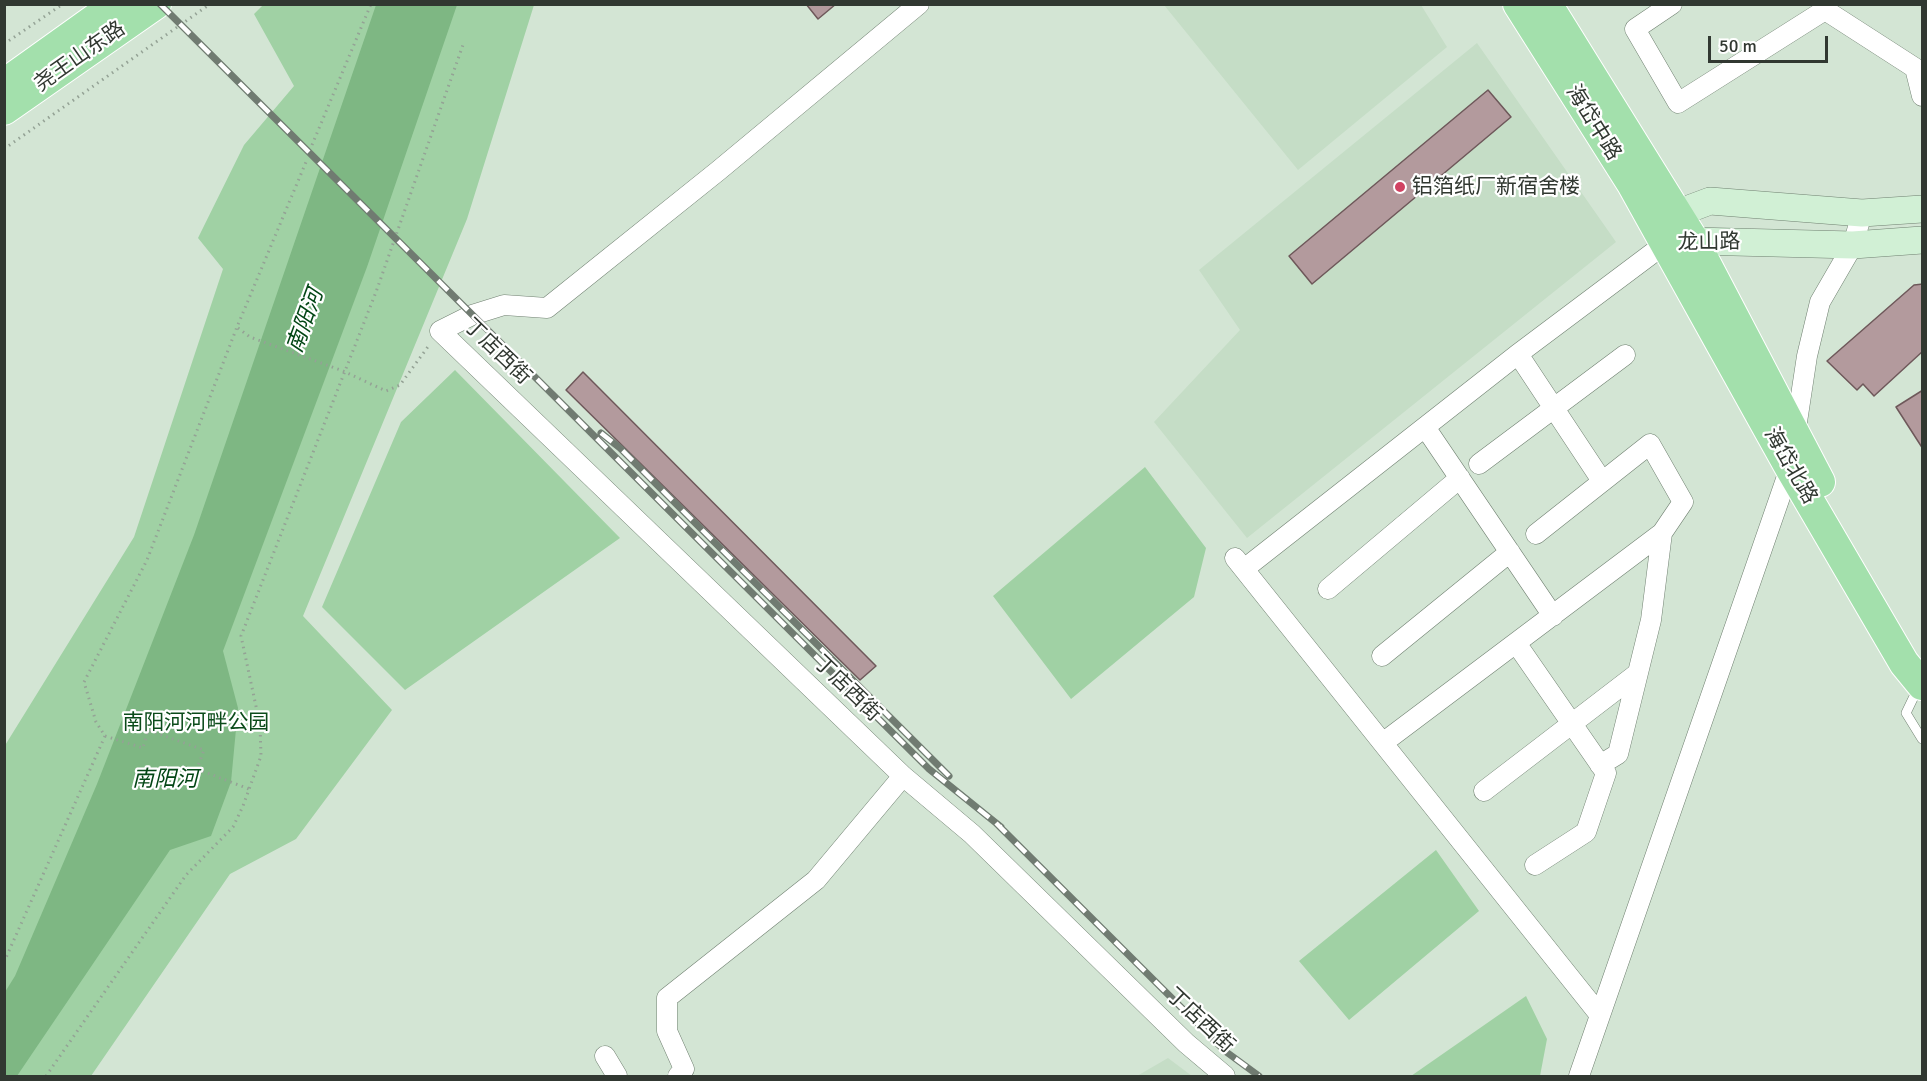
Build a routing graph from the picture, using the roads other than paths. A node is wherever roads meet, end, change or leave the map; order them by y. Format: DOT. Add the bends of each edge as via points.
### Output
graph roads {
  1 [pos="116,4"];
  2 [pos="156,4"];
  3 [pos="919,4"];
  4 [pos="1518,4"];
  5 [pos="1547,4"];
  6 [pos="1672,4"];
  7 [pos="1919,66"];
  8 [pos="4,84"];
  9 [pos="1923,96"];
  10 [pos="4,110"];
  11 [pos="1923,209"];
  12 [pos="1678,213"];
  13 [pos="1862,213"];
  14 [pos="1923,240"];
  15 [pos="1680,242"];
  16 [pos="1853,244"];
  17 [pos="1518,354"];
  18 [pos="1624,355"];
  19 [pos="1425,427"];
  20 [pos="1794,430"];
  21 [pos="1479,464"];
  22 [pos="1790,468"];
  23 [pos="1460,478"];
  24 [pos="1602,481"];
  25 [pos="1662,533"];
  26 [pos="1536,534"];
  27 [pos="1510,552"];
  28 [pos="1328,589"];
  29 [pos="1553,616"];
  30 [pos="1516,643"];
  31 [pos="1382,656"];
  32 [pos="1638,673"];
  33 [pos="1922,675"];
  34 [pos="1572,724"];
  35 [pos="1923,740"];
  36 [pos="1384,742"];
  37 [pos="1600,765"];
  38 [pos="903,776"];
  39 [pos="1484,791"];
  40 [pos="1535,865"];
  41 [pos="1599,1014"];
  42 [pos="605,1056"];
  43 [pos="616,1077"];
  44 [pos="678,1077"];
  45 [pos="1225,1077"];
  46 [pos="1579,1077"];
  1 -- 8 [label="main road, 尧王山东路"];
  2 -- 10 [label="main road, 尧王山东路"];
  3 -- 38 [label="street, 丁店西街" via="547,308 504,305 440,331"];
  4 -- 15 [label="main road, 海岱中路" via="1632,184"];
  5 -- 12 [label="main road, 海岱中路"];
  6 -- 7 [label="street" via="1635,29 1678,103 1825,10"];
  7 -- 9 [label="street"];
  11 -- 13 [label="street, 龙山路"];
  12 -- 13 [label="street, 龙山路" via="1710,201"];
  12 -- 15 [label="main road, 海岱北路"];
  13 -- 16 [label="street"];
  14 -- 16 [label="street, 龙山路"];
  15 -- 16 [label="street, 龙山路"];
  15 -- 17 [label="street"];
  15 -- 20 [label="main road, 海岱北路"];
  15 -- 22 [label="main road, 海岱北路"];
  16 -- 20 [label="street" via="1820,302"];
  17 -- 19 [label="street"];
  17 -- 24 [label="street"];
  18 -- 21 [label="street"];
  19 -- 23 [label="street"];
  19 -- 36 [label="street" via="1240,563"];
  20 -- 22 [label="street"];
  20 -- 33 [label="main road, 海岱北路"];
  22 -- 33 [label="main road, 海岱北路" via="1904,663"];
  22 -- 41 [label="street"];
  23 -- 27 [label="street"];
  23 -- 28 [label="street"];
  24 -- 25 [label="street" via="1650,444 1683,502"];
  24 -- 26 [label="street"];
  25 -- 29 [label="street"];
  25 -- 32 [label="street" via="1651,620"];
  27 -- 29 [label="street"];
  27 -- 31 [label="street"];
  29 -- 30 [label="street"];
  30 -- 34 [label="street"];
  30 -- 36 [label="street"];
  32 -- 34 [label="street"];
  32 -- 37 [label="street" via="1618,754"];
  33 -- 35 [label="lane" via="1906,712"];
  34 -- 37 [label="street"];
  34 -- 39 [label="street"];
  36 -- 41 [label="street"];
  37 -- 40 [label="street" via="1606,773 1586,832"];
  38 -- 44 [label="street" via="816,880 668,998 667,1031 684,1069"];
  38 -- 45 [label="street, 丁店西街" via="972,834"];
  41 -- 46 [label="street"];
  42 -- 43 [label="street"];
}
